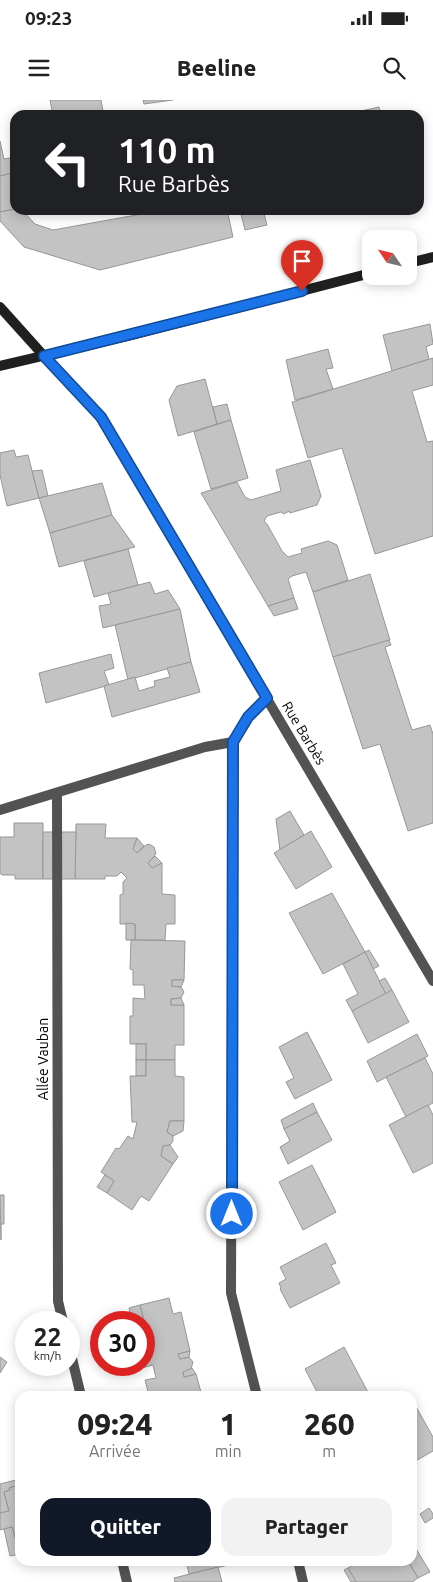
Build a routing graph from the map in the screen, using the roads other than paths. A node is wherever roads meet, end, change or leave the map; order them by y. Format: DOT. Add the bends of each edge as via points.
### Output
graph roads {
  1 [pos="433,256"];
  2 [pos="418,260"];
  3 [pos="362,274"];
  4 [pos="0,308"];
  5 [pos="44,356"];
  6 [pos="0,366"];
  7 [pos="267,698"];
  8 [pos="233,742"];
  9 [pos="57,794"];
  10 [pos="0,810"];
  11 [pos="433,981"];
  12 [pos="60,1311"];
  13 [pos="76,1376"];
  14 [pos="80,1391"];
  15 [pos="256,1391"];
  16 [pos="123,1566"];
  17 [pos="299,1566"];
  18 [pos="127,1582"];
  19 [pos="303,1582"];
  1 -- 2 [label="main road"];
  3 -- 5 [label="main road"];
  4 -- 5 [label="main road"];
  5 -- 6 [label="main road"];
  5 -- 7 [label="street, Rue Barbès" via="101,417"];
  7 -- 8 [label="street" via="248,717"];
  7 -- 11 [label="street, Rue Barbès"];
  8 -- 9 [label="street" via="206,747"];
  8 -- 15 [label="street" via="232,1293"];
  9 -- 10 [label="street"];
  9 -- 12 [label="street, Allée Vauban"];
  13 -- 14 [label="street"];
  16 -- 18 [label="street"];
  17 -- 19 [label="street"];
}
